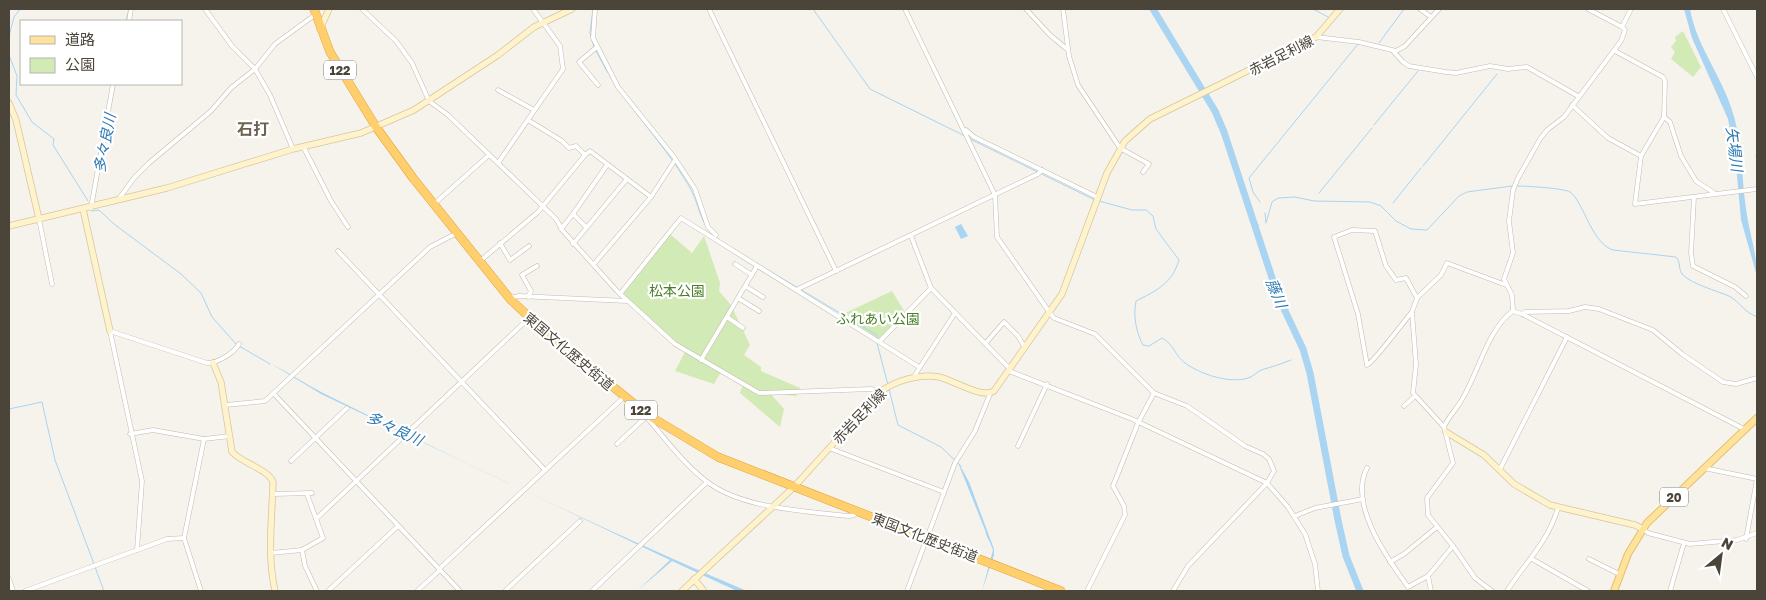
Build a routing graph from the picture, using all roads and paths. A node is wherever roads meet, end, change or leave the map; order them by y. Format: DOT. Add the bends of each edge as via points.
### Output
graph roads {
  1 [pos="206,9"];
  2 [pos="329,9"];
  3 [pos="362,9"];
  4 [pos="534,9"];
  5 [pos="572,9"];
  6 [pos="595,9"];
  7 [pos="709,9"];
  8 [pos="905,9"];
  9 [pos="1026,9"];
  10 [pos="1063,9"];
  11 [pos="1340,9"];
  12 [pos="1420,9"];
  13 [pos="1438,9"];
  14 [pos="1588,9"];
  15 [pos="1630,9"];
  16 [pos="1723,9"];
  17 [pos="315,11"];
  18 [pos="1431,17"];
  19 [pos="543,22"];
  20 [pos="1622,27"];
  21 [pos="320,29"];
  22 [pos="1316,37"];
  23 [pos="597,48"];
  24 [pos="1068,50"];
  25 [pos="1393,51"];
  26 [pos="1615,52"];
  27 [pos="255,69"];
  28 [pos="1757,77"];
  29 [pos="113,85"];
  30 [pos="598,85"];
  31 [pos="498,90"];
  32 [pos="1578,96"];
  33 [pos="429,101"];
  34 [pos="9,103"];
  35 [pos="1572,105"];
  36 [pos="534,110"];
  37 [pos="1664,117"];
  38 [pos="528,120"];
  39 [pos="376,127"];
  40 [pos="964,130"];
  41 [pos="304,146"];
  42 [pos="1120,148"];
  43 [pos="293,149"];
  44 [pos="489,154"];
  45 [pos="584,155"];
  46 [pos="1641,156"];
  47 [pos="675,160"];
  48 [pos="498,163"];
  49 [pos="607,164"];
  50 [pos="1042,170"];
  51 [pos="1143,172"];
  52 [pos="627,180"];
  53 [pos="1757,189"];
  54 [pos="1714,193"];
  55 [pos="995,195"];
  56 [pos="651,197"];
  57 [pos="1694,197"];
  58 [pos="1097,199"];
  59 [pos="118,200"];
  60 [pos="434,204"];
  61 [pos="542,207"];
  62 [pos="91,208"];
  63 [pos="84,209"];
  64 [pos="573,214"];
  65 [pos="39,219"];
  66 [pos="9,226"];
  67 [pos="348,227"];
  68 [pos="586,227"];
  69 [pos="561,229"];
  70 [pos="456,233"];
  71 [pos="716,236"];
  72 [pos="911,236"];
  73 [pos="500,243"];
  74 [pos="573,244"];
  75 [pos="529,246"];
  76 [pos="338,251"];
  77 [pos="480,262"];
  78 [pos="594,264"];
  79 [pos="735,264"];
  80 [pos="537,266"];
  81 [pos="757,266"];
  82 [pos="836,271"];
  83 [pos="752,275"];
  84 [pos="52,284"];
  85 [pos="1506,285"];
  86 [pos="745,286"];
  87 [pos="930,288"];
  88 [pos="796,290"];
  89 [pos="380,294"];
  90 [pos="620,294"];
  91 [pos="528,296"];
  92 [pos="1746,296"];
  93 [pos="510,298"];
  94 [pos="738,298"];
  95 [pos="763,298"];
  96 [pos="1417,298"];
  97 [pos="628,301"];
  98 [pos="759,311"];
  99 [pos="1513,311"];
  100 [pos="1412,312"];
  101 [pos="955,313"];
  102 [pos="1050,313"];
  103 [pos="1522,314"];
  104 [pos="727,316"];
  105 [pos="529,318"];
  106 [pos="743,328"];
  107 [pos="110,331"];
  108 [pos="1567,337"];
  109 [pos="880,341"];
  110 [pos="239,344"];
  111 [pos="985,344"];
  112 [pos="1025,348"];
  113 [pos="701,360"];
  114 [pos="213,363"];
  115 [pos="919,367"];
  116 [pos="1009,370"];
  117 [pos="913,378"];
  118 [pos="1757,378"];
  119 [pos="461,382"];
  120 [pos="1047,384"];
  121 [pos="880,392"];
  122 [pos="1154,393"];
  123 [pos="274,394"];
  124 [pos="990,394"];
  125 [pos="624,397"];
  126 [pos="1414,397"];
  127 [pos="226,405"];
  128 [pos="1404,406"];
  129 [pos="347,408"];
  130 [pos="648,415"];
  131 [pos="1757,418"];
  132 [pos="1138,423"];
  133 [pos="1445,429"];
  134 [pos="1744,429"];
  135 [pos="130,434"];
  136 [pos="230,436"];
  137 [pos="315,437"];
  138 [pos="204,439"];
  139 [pos="617,444"];
  140 [pos="1018,446"];
  141 [pos="828,448"];
  142 [pos="291,461"];
  143 [pos="1367,468"];
  144 [pos="1704,468"];
  145 [pos="1500,469"];
  146 [pos="545,470"];
  147 [pos="1757,480"];
  148 [pos="356,481"];
  149 [pos="707,482"];
  150 [pos="1267,482"];
  151 [pos="794,487"];
  152 [pos="944,492"];
  153 [pos="312,493"];
  154 [pos="273,494"];
  155 [pos="307,494"];
  156 [pos="1363,499"];
  157 [pos="773,507"];
  158 [pos="1558,508"];
  159 [pos="856,511"];
  160 [pos="1295,516"];
  161 [pos="316,519"];
  162 [pos="580,521"];
  163 [pos="398,526"];
  164 [pos="1437,527"];
  165 [pos="1643,529"];
  166 [pos="1757,533"];
  167 [pos="184,538"];
  168 [pos="926,538"];
  169 [pos="1746,538"];
  170 [pos="1684,544"];
  171 [pos="1453,546"];
  172 [pos="137,550"];
  173 [pos="302,550"];
  174 [pos="271,553"];
  175 [pos="1532,559"];
  176 [pos="1589,559"];
  177 [pos="1390,562"];
  178 [pos="440,569"];
  179 [pos="1619,574"];
  180 [pos="1428,576"];
  181 [pos="9,579"];
  182 [pos="694,579"];
  183 [pos="13,591"];
  184 [pos="25,591"];
  185 [pos="201,591"];
  186 [pos="275,591"];
  187 [pos="317,591"];
  188 [pos="328,591"];
  189 [pos="417,591"];
  190 [pos="460,591"];
  191 [pos="505,591"];
  192 [pos="592,591"];
  193 [pos="682,591"];
  194 [pos="704,591"];
  195 [pos="907,591"];
  196 [pos="1061,591"];
  197 [pos="1086,591"];
  198 [pos="1172,591"];
  199 [pos="1318,591"];
  200 [pos="1431,591"];
  201 [pos="1492,591"];
  202 [pos="1507,591"];
  203 [pos="1588,591"];
  204 [pos="1614,591"];
  205 [pos="1670,591"];
  1 -- 27 [label="street" via="232,46"];
  2 -- 21 [label="street"];
  3 -- 33 [label="street" via="396,41 412,63"];
  4 -- 19 [label="street"];
  5 -- 19 [label="street"];
  6 -- 23 [label="street" via="593,38"];
  7 -- 82 [label="street"];
  8 -- 40 [label="street"];
  9 -- 24 [label="street"];
  10 -- 24 [label="street"];
  11 -- 22 [label="street, 赤岩足利線"];
  12 -- 18 [label="street"];
  13 -- 18 [label="street"];
  14 -- 20 [label="street"];
  15 -- 20 [label="street"];
  16 -- 28 [label="street"];
  17 -- 21 [label="highway, 東国文化歴史街道 / 122"];
  17 -- 27 [label="street" via="275,44"];
  18 -- 25 [label="street" via="1405,46"];
  19 -- 33 [label="street"];
  19 -- 36 [label="street" via="560,46 562,69"];
  20 -- 26 [label="street" via="1625,33"];
  21 -- 39 [label="highway, 東国文化歴史街道 / 122" via="336,63"];
  22 -- 25 [label="street" via="1359,42"];
  22 -- 42 [label="street, 赤岩足利線" via="1150,119"];
  23 -- 30 [label="street" via="579,62"];
  23 -- 47 [label="street" via="618,87"];
  24 -- 42 [label="street" via="1078,85"];
  25 -- 32 [label="street" via="1410,66 1452,73 1490,66 1525,66"];
  26 -- 32 [label="street"];
  26 -- 37 [label="street" via="1664,78"];
  27 -- 43 [label="street"];
  27 -- 59 [label="street" via="149,163"];
  29 -- 62 [label="street"];
  31 -- 36 [label="street"];
  32 -- 35 [label="street"];
  33 -- 39 [label="street"];
  33 -- 44 [label="street"];
  34 -- 65 [label="street" via="16,120"];
  35 -- 46 [label="street" via="1608,138"];
  35 -- 85 [label="street" via="1540,139 1514,189 1509,221 1513,253 1504,279"];
  36 -- 38 [label="street"];
  37 -- 46 [label="street"];
  37 -- 54 [label="street" via="1670,122 1681,156 1696,181"];
  38 -- 45 [label="street" via="569,148 576,146"];
  38 -- 48 [label="street"];
  39 -- 41 [label="street" via="348,137"];
  39 -- 60 [label="highway, 東国文化歴史街道 / 122"];
  40 -- 50 [label="street"];
  40 -- 55 [label="street"];
  41 -- 43 [label="street"];
  41 -- 67 [label="street" via="331,201"];
  42 -- 51 [label="street" via="1149,164"];
  42 -- 58 [label="street"];
  43 -- 59 [label="street"];
  44 -- 48 [label="street"];
  44 -- 60 [label="street"];
  45 -- 49 [label="street" via="590,151"];
  45 -- 61 [label="street"];
  46 -- 57 [label="street" via="1635,204"];
  47 -- 56 [label="street"];
  47 -- 71 [label="street" via="694,189 708,227"];
  48 -- 61 [label="street"];
  49 -- 52 [label="street"];
  49 -- 64 [label="street"];
  50 -- 55 [label="street"];
  50 -- 58 [label="street"];
  52 -- 56 [label="street"];
  52 -- 68 [label="street"];
  53 -- 54 [label="street"];
  54 -- 57 [label="street"];
  55 -- 72 [label="street"];
  55 -- 102 [label="street" via="997,237"];
  56 -- 78 [label="street"];
  57 -- 92 [label="street" via="1693,266"];
  58 -- 102 [label="street" via="1064,289"];
  59 -- 62 [label="street"];
  60 -- 70 [label="highway, 東国文化歴史街道 / 122"];
  61 -- 69 [label="street" via="556,219"];
  61 -- 73 [label="street"];
  62 -- 63 [label="street"];
  63 -- 65 [label="street"];
  63 -- 107 [label="street"];
  64 -- 68 [label="street"];
  64 -- 69 [label="street"];
  65 -- 66 [label="street"];
  65 -- 84 [label="street"];
  68 -- 74 [label="street"];
  69 -- 74 [label="street"];
  70 -- 77 [label="highway, 東国文化歴史街道 / 122"];
  70 -- 89 [label="street" via="430,247"];
  72 -- 82 [label="street"];
  72 -- 87 [label="street"];
  73 -- 75 [label="street" via="510,260"];
  73 -- 77 [label="street"];
  74 -- 78 [label="street"];
  76 -- 89 [label="street"];
  77 -- 93 [label="highway, 東国文化歴史街道 / 122"];
  78 -- 90 [label="street"];
  79 -- 83 [label="street"];
  80 -- 91 [label="street" via="522,275 531,291"];
  81 -- 83 [label="street"];
  81 -- 88 [label="street"];
  81 -- 90 [label="street" via="681,218"];
  82 -- 88 [label="street"];
  83 -- 86 [label="street"];
  85 -- 96 [label="street" via="1447,263 1435,282"];
  85 -- 99 [label="street" via="1512,296"];
  86 -- 94 [label="street"];
  86 -- 95 [label="street"];
  87 -- 101 [label="street"];
  87 -- 109 [label="street"];
  88 -- 109 [label="street"];
  89 -- 119 [label="street"];
  89 -- 123 [label="street"];
  90 -- 97 [label="street"];
  91 -- 93 [label="street"];
  91 -- 97 [label="street"];
  93 -- 105 [label="highway, 東国文化歴史街道 / 122"];
  94 -- 98 [label="street"];
  94 -- 104 [label="street"];
  96 -- 100 [label="street"];
  96 -- 100 [label="street" via="1406,278 1396,280 1386,266 1375,231 1352,230 1334,237 1358,314 1367,365 1373,362"];
  97 -- 113 [label="street" via="675,344"];
  99 -- 103 [label="street"];
  99 -- 133 [label="street" via="1489,344"];
  100 -- 126 [label="street" via="1416,365 1412,384"];
  101 -- 111 [label="street"];
  101 -- 115 [label="street"];
  102 -- 112 [label="street"];
  102 -- 122 [label="street" via="1054,318 1096,334"];
  103 -- 108 [label="street"];
  103 -- 118 [label="street" via="1599,309 1653,330 1723,382 1736,384"];
  104 -- 106 [label="street"];
  104 -- 113 [label="street"];
  105 -- 119 [label="street"];
  105 -- 125 [label="highway, 東国文化歴史街道 / 122"];
  107 -- 114 [label="street"];
  107 -- 135 [label="street"];
  108 -- 134 [label="street"];
  108 -- 145 [label="street"];
  109 -- 115 [label="street"];
  110 -- 114 [label="street"];
  111 -- 112 [label="street" via="1004,322"];
  111 -- 116 [label="street"];
  112 -- 116 [label="street"];
  113 -- 121 [label="street" via="765,394 872,389"];
  114 -- 127 [label="street"];
  115 -- 117 [label="street"];
  116 -- 120 [label="street"];
  116 -- 124 [label="street"];
  117 -- 121 [label="street, 赤岩足利線" via="894,383"];
  117 -- 124 [label="street, 赤岩足利線" via="938,377"];
  119 -- 146 [label="street"];
  119 -- 148 [label="street"];
  120 -- 132 [label="street"];
  120 -- 140 [label="street"];
  121 -- 141 [label="street, 赤岩足利線"];
  122 -- 132 [label="street"];
  122 -- 150 [label="street" via="1187,406 1245,446 1263,454 1274,471"];
  123 -- 127 [label="street" via="262,402"];
  123 -- 137 [label="street"];
  124 -- 152 [label="street" via="976,431 957,457"];
  125 -- 130 [label="highway, 東国文化歴史街道 / 122"];
  125 -- 146 [label="street"];
  126 -- 128 [label="street"];
  126 -- 133 [label="street"];
  127 -- 136 [label="street"];
  129 -- 137 [label="street"];
  130 -- 139 [label="street"];
  130 -- 149 [label="street" via="683,460"];
  130 -- 151 [label="highway, 東国文化歴史街道 / 122" via="718,457"];
  131 -- 134 [label="main road, 20"];
  132 -- 150 [label="street"];
  132 -- 197 [label="street" via="1113,486 1124,506 1125,515"];
  133 -- 145 [label="street"];
  133 -- 164 [label="street" via="1452,463 1426,497 1428,515"];
  134 -- 144 [label="main road, 20"];
  135 -- 138 [label="street" via="154,430"];
  135 -- 172 [label="street" via="142,481"];
  136 -- 138 [label="street"];
  136 -- 154 [label="street" via="234,455 272,478"];
  137 -- 142 [label="street"];
  137 -- 148 [label="street"];
  138 -- 167 [label="street"];
  141 -- 151 [label="street, 赤岩足利線"];
  141 -- 152 [label="street"];
  143 -- 156 [label="street" via="1362,478"];
  144 -- 147 [label="street"];
  144 -- 165 [label="main road, 20"];
  145 -- 158 [label="street" via="1519,488"];
  146 -- 178 [label="street"];
  147 -- 169 [label="street"];
  148 -- 161 [label="street"];
  148 -- 163 [label="street"];
  149 -- 157 [label="street" via="731,495"];
  149 -- 192 [label="street"];
  150 -- 160 [label="street"];
  150 -- 198 [label="street" via="1188,566"];
  151 -- 157 [label="street, 赤岩足利線"];
  151 -- 159 [label="highway, 東国文化歴史街道 / 122"];
  152 -- 168 [label="street"];
  153 -- 155 [label="street"];
  154 -- 155 [label="street"];
  154 -- 174 [label="street"];
  155 -- 161 [label="street"];
  156 -- 160 [label="street"];
  156 -- 177 [label="street" via="1375,534"];
  157 -- 159 [label="street" via="849,516"];
  157 -- 182 [label="street, 赤岩足利線"];
  158 -- 165 [label="street"];
  158 -- 175 [label="street" via="1549,534"];
  159 -- 168 [label="highway, 東国文化歴史街道 / 122"];
  160 -- 199 [label="street" via="1306,534 1313,556"];
  161 -- 173 [label="street" via="323,538"];
  162 -- 191 [label="street"];
  163 -- 178 [label="street"];
  163 -- 188 [label="street"];
  164 -- 171 [label="street"];
  164 -- 177 [label="street"];
  165 -- 170 [label="street"];
  165 -- 179 [label="main road, 20"];
  166 -- 169 [label="street"];
  167 -- 172 [label="street" via="167,539"];
  167 -- 185 [label="street"];
  168 -- 195 [label="street"];
  168 -- 196 [label="highway, 東国文化歴史街道 / 122"];
  169 -- 170 [label="street"];
  170 -- 205 [label="street"];
  171 -- 180 [label="street"];
  171 -- 201 [label="street" via="1475,578"];
  172 -- 184 [label="street"];
  173 -- 174 [label="street"];
  173 -- 187 [label="street" via="305,566"];
  174 -- 186 [label="street"];
  175 -- 202 [label="street"];
  175 -- 203 [label="street"];
  176 -- 179 [label="street"];
  177 -- 180 [label="street" via="1408,587"];
  178 -- 189 [label="street"];
  178 -- 190 [label="street"];
  179 -- 204 [label="main road, 20"];
  180 -- 200 [label="street"];
  181 -- 183 [label="street"];
  182 -- 193 [label="street, 赤岩足利線"];
  182 -- 194 [label="street"];
}
